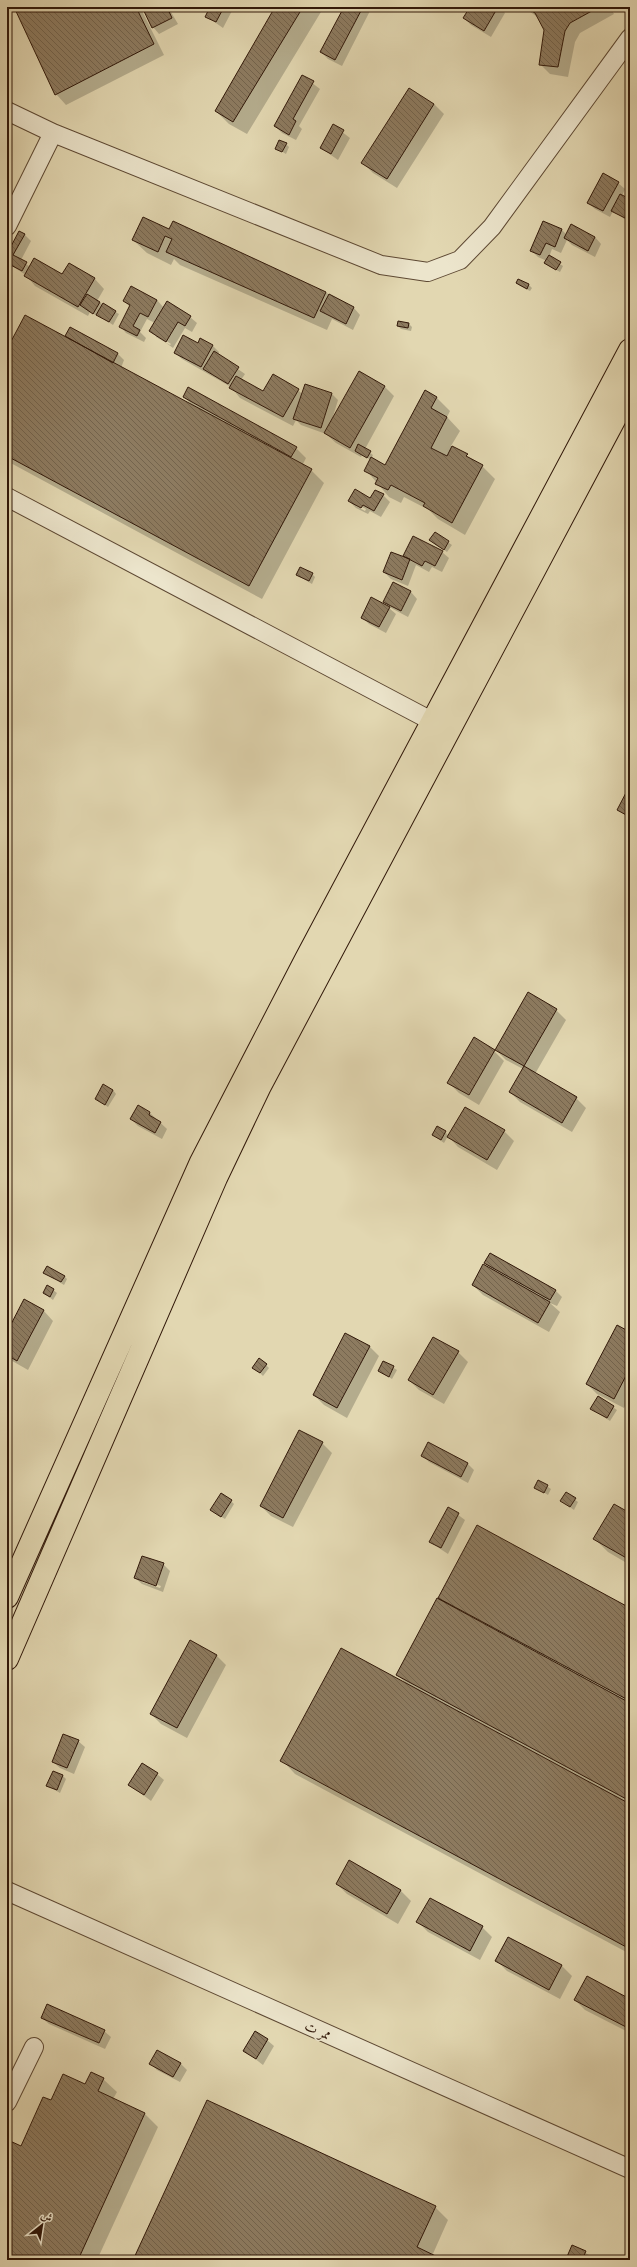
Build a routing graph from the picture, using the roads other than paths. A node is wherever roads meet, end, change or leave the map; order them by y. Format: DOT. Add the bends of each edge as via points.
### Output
graph roads {
  1 [pos="630,38"];
  2 [pos="7,111"];
  3 [pos="53,133"];
  4 [pos="7,226"];
  5 [pos="630,350"];
  6 [pos="630,390"];
  7 [pos="7,497"];
  8 [pos="441,726"];
  9 [pos="7,1597"];
  10 [pos="7,1659"];
  11 [pos="7,1891"];
  12 [pos="34,2047"];
  13 [pos="7,2102"];
  14 [pos="630,2169"];
  1 -- 3 [label="lane" via="492,228 460,260 428,272 381,265"];
  2 -- 3 [label="lane"];
  3 -- 4 [label="lane"];
  5 -- 8 [label="highway"];
  6 -- 8 [label="highway"];
  7 -- 8 [label="lane"];
  8 -- 9 [label="highway" via="201,1162"];
  8 -- 10 [label="highway" via="216,1178"];
  11 -- 14 [label="lane, ممر ت"];
  12 -- 13 [label="lane"];
}
